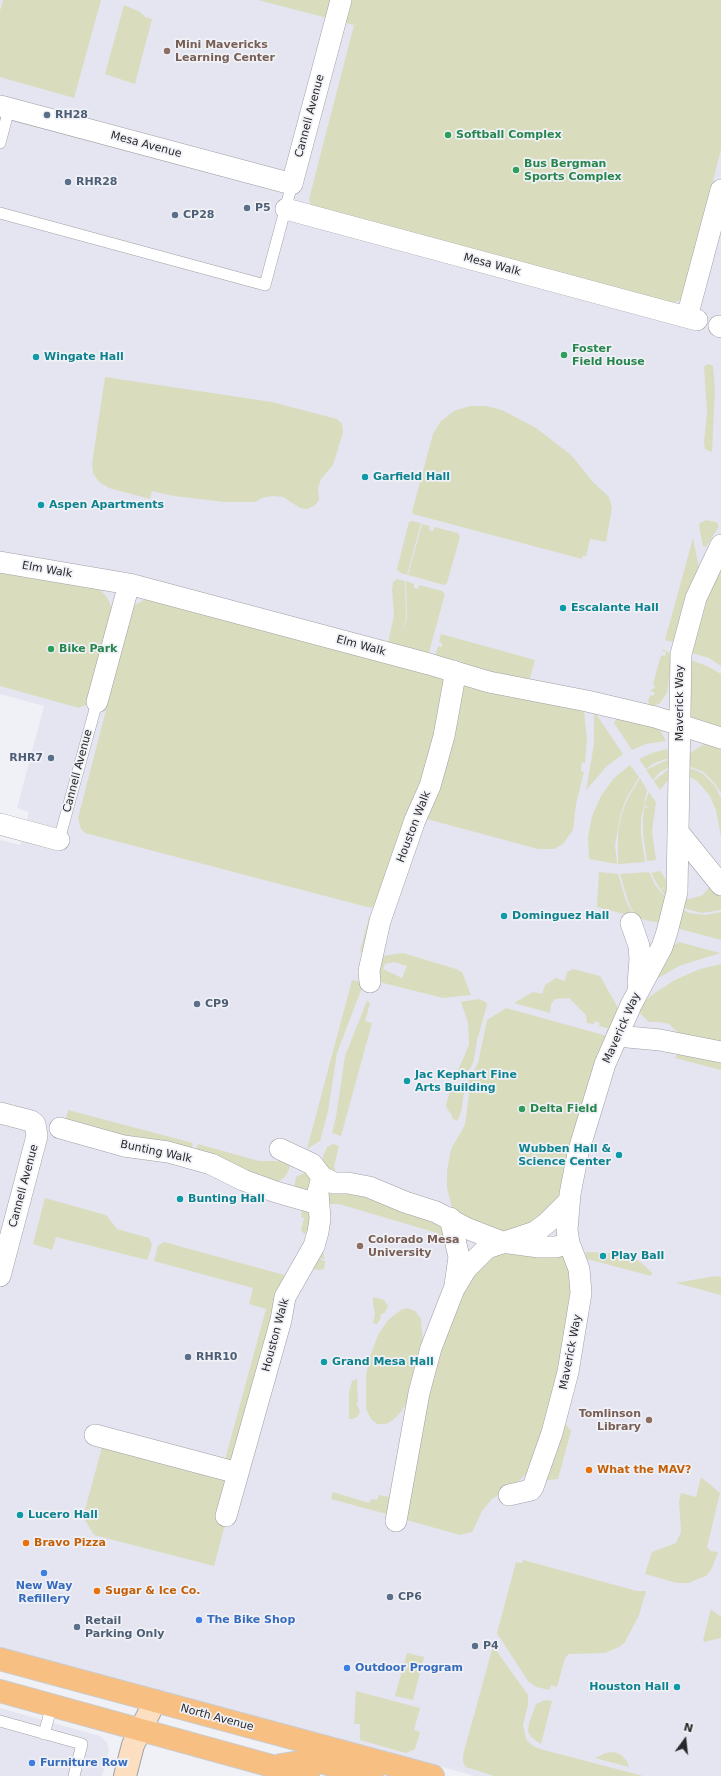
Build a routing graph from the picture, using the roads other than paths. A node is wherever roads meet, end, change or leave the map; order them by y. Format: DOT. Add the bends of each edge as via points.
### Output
graph roads {
  1 [pos="341,0"];
  2 [pos="4,108"];
  3 [pos="0,143"];
  4 [pos="292,184"];
  5 [pos="721,190"];
  6 [pos="286,209"];
  7 [pos="0,213"];
  8 [pos="721,545"];
  9 [pos="0,562"];
  10 [pos="129,584"];
  11 [pos="453,671"];
  12 [pos="97,702"];
  13 [pos="680,726"];
  14 [pos="721,738"];
  15 [pos="0,824"];
  16 [pos="679,833"];
  17 [pos="59,840"];
  18 [pos="721,885"];
  19 [pos="631,923"];
  20 [pos="370,982"];
  21 [pos="632,1002"];
  22 [pos="617,1036"];
  23 [pos="660,1040"];
  24 [pos="721,1052"];
  25 [pos="0,1113"];
  26 [pos="60,1128"];
  27 [pos="280,1149"];
  28 [pos="322,1177"];
  29 [pos="569,1201"];
  30 [pos="318,1204"];
  31 [pos="450,1218"];
  32 [pos="502,1242"];
  33 [pos="569,1243"];
  34 [pos="0,1276"];
  35 [pos="454,1289"];
  36 [pos="95,1435"];
  37 [pos="238,1473"];
  38 [pos="509,1495"];
  39 [pos="226,1516"];
  40 [pos="396,1521"];
  41 [pos="0,1659"];
  42 [pos="0,1691"];
  43 [pos="155,1701"];
  44 [pos="52,1705"];
  45 [pos="0,1721"];
  46 [pos="140,1729"];
  47 [pos="44,1734"];
  48 [pos="272,1766"];
  49 [pos="74,1776"];
  50 [pos="125,1776"];
  51 [pos="308,1776"];
  52 [pos="372,1776"];
  53 [pos="429,1776"];
  1 -- 4 [label="street, Cannell Avenue"];
  2 -- 3 [label="lane"];
  2 -- 4 [label="street, Mesa Avenue"];
  4 -- 6 [label="lane"];
  5 -- 6 [label="street, Mesa Walk" via="692,319"];
  6 -- 7 [label="lane" via="265,285"];
  8 -- 13 [label="street, Maverick Way" via="696,598 681,654"];
  9 -- 10 [label="street, Elm Walk"];
  10 -- 11 [label="street, Elm Walk"];
  10 -- 12 [label="street"];
  11 -- 13 [label="street, Elm Walk" via="496,684 655,717"];
  11 -- 20 [label="street, Houston Walk" via="454,682 444,736 430,786 415,820 380,921 369,971"];
  12 -- 17 [label="lane, Cannell Avenue"];
  13 -- 14 [label="street, Elm Walk"];
  13 -- 16 [label="street, Maverick Way"];
  15 -- 17 [label="street"];
  16 -- 18 [label="street"];
  16 -- 21 [label="street, Maverick Way" via="677,892 667,932 662,947"];
  19 -- 21 [label="street" via="639,946 640,959"];
  21 -- 22 [label="street, Maverick Way"];
  21 -- 23 [label="street" via="645,1028"];
  22 -- 23 [label="street"];
  22 -- 29 [label="street, Maverick Way" via="595,1095 578,1153"];
  23 -- 24 [label="street"];
  25 -- 34 [label="street, Cannell Avenue" via="35,1124 37,1136"];
  26 -- 30 [label="street, Bunting Walk" via="124,1146 168,1152 211,1164 243,1180"];
  27 -- 28 [label="street" via="312,1164"];
  28 -- 30 [label="street, Houston Walk"];
  28 -- 31 [label="street" via="334,1183 369,1187"];
  29 -- 32 [label="street" via="536,1232"];
  29 -- 33 [label="street, Maverick Way"];
  30 -- 37 [label="street, Houston Walk" via="318,1232 314,1246 285,1297 281,1320"];
  31 -- 32 [label="street" via="466,1228"];
  31 -- 35 [label="street" via="458,1257"];
  32 -- 33 [label="street" via="539,1247"];
  32 -- 35 [label="street" via="487,1248 478,1256"];
  33 -- 38 [label="street, Maverick Way" via="579,1269 581,1293 568,1372 552,1432 533,1487 531,1490"];
  35 -- 40 [label="street" via="431,1348 419,1393"];
  36 -- 37 [label="street"];
  37 -- 39 [label="street, Houston Walk"];
  41 -- 43 [label="main road, North Avenue"];
  42 -- 44 [label="main road"];
  43 -- 46 [label="street"];
  43 -- 53 [label="main road, North Avenue"];
  44 -- 46 [label="main road"];
  44 -- 47 [label="lane"];
  45 -- 47 [label="lane"];
  46 -- 48 [label="main road"];
  46 -- 50 [label="street"];
  47 -- 49 [label="lane" via="82,1744"];
  48 -- 51 [label="main road"];
  48 -- 52 [label="main road" via="313,1760"];
}
